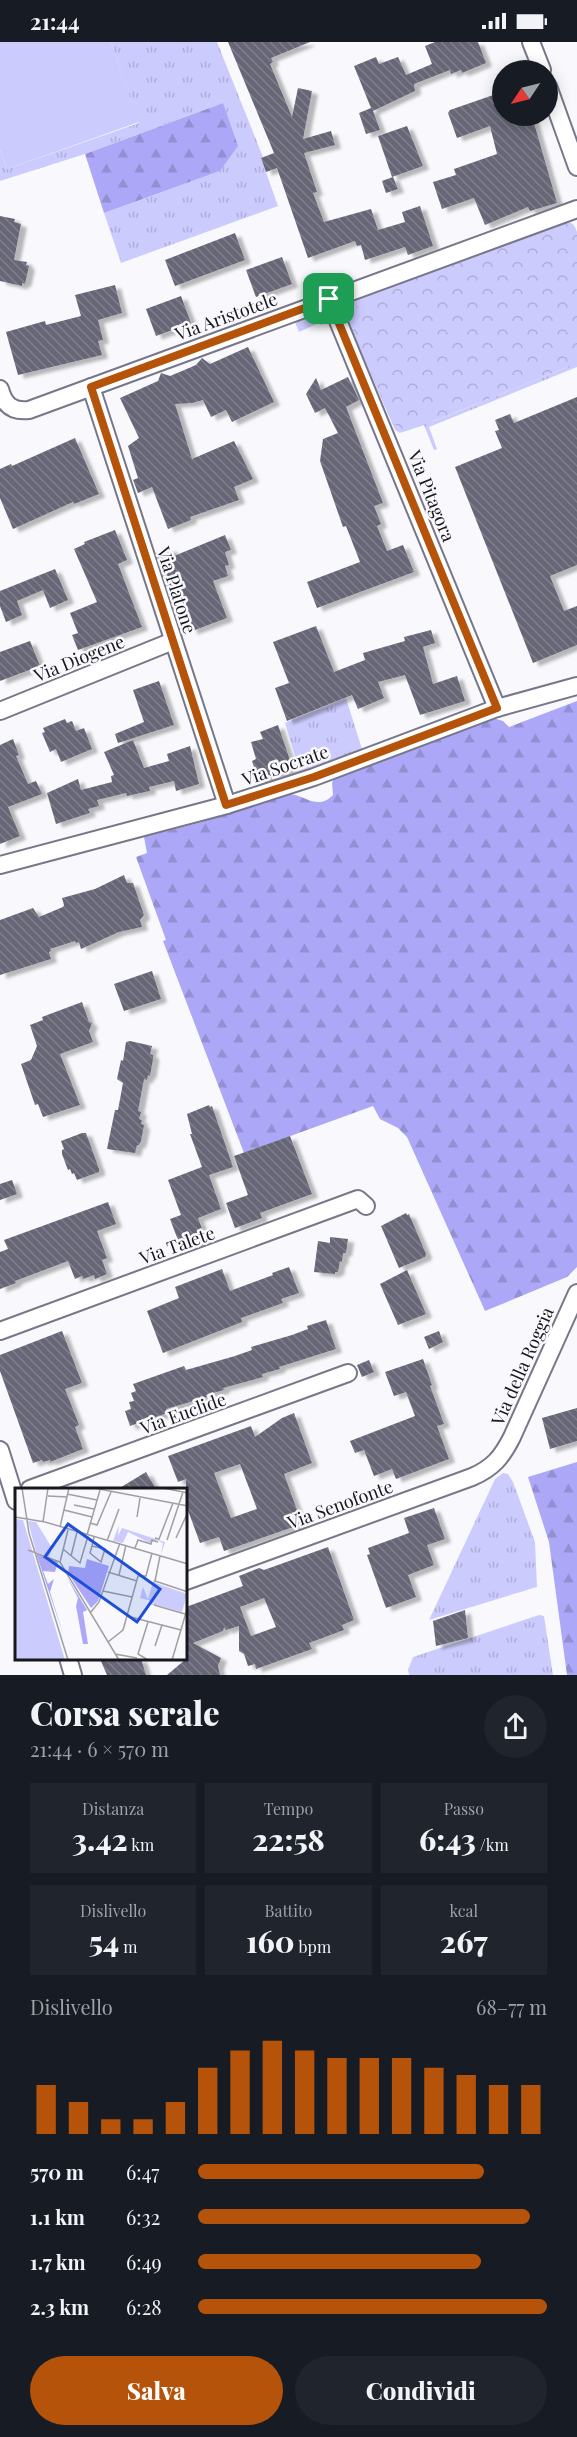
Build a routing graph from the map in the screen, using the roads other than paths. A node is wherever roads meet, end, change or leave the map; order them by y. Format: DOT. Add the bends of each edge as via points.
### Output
graph roads {
  1 [pos="531,42"];
  2 [pos="538,60"];
  3 [pos="558,115"];
  4 [pos="577,167"];
  5 [pos="577,209"];
  6 [pos="329,299"];
  7 [pos="91,387"];
  8 [pos="0,389"];
  9 [pos="173,641"];
  10 [pos="577,686"];
  11 [pos="497,708"];
  12 [pos="0,711"];
  13 [pos="226,805"];
  14 [pos="0,866"];
  15 [pos="366,1206"];
  16 [pos="577,1293"];
  17 [pos="0,1331"];
  18 [pos="348,1373"];
  19 [pos="0,1450"];
  20 [pos="502,1455"];
  21 [pos="16,1488"];
  22 [pos="38,1488"];
  23 [pos="188,1580"];
  24 [pos="68,1660"];
  25 [pos="73,1675"];
  1 -- 2 [label="street"];
  3 -- 4 [label="street"];
  5 -- 6 [label="street, Via Aristotele"];
  6 -- 7 [label="street, Via Aristotele"];
  6 -- 11 [label="street, Via Pitagora"];
  7 -- 8 [label="street, Via Aristotele" via="21,411 5,402"];
  7 -- 9 [label="street, Via Platone"];
  9 -- 12 [label="street, Via Diogene"];
  9 -- 13 [label="street, Via Platone"];
  10 -- 11 [label="street, Via Socrate"];
  11 -- 13 [label="street, Via Socrate" via="314,777"];
  13 -- 14 [label="street, Via Socrate"];
  15 -- 17 [label="street, Via Talete" via="358,1199"];
  16 -- 20 [label="street, Via della Roggia"];
  18 -- 22 [label="street, Via Euclide"];
  19 -- 21 [label="street"];
  20 -- 23 [label="street, Via Senofonte" via="490,1468 472,1477"];
  24 -- 25 [label="street"];
}
